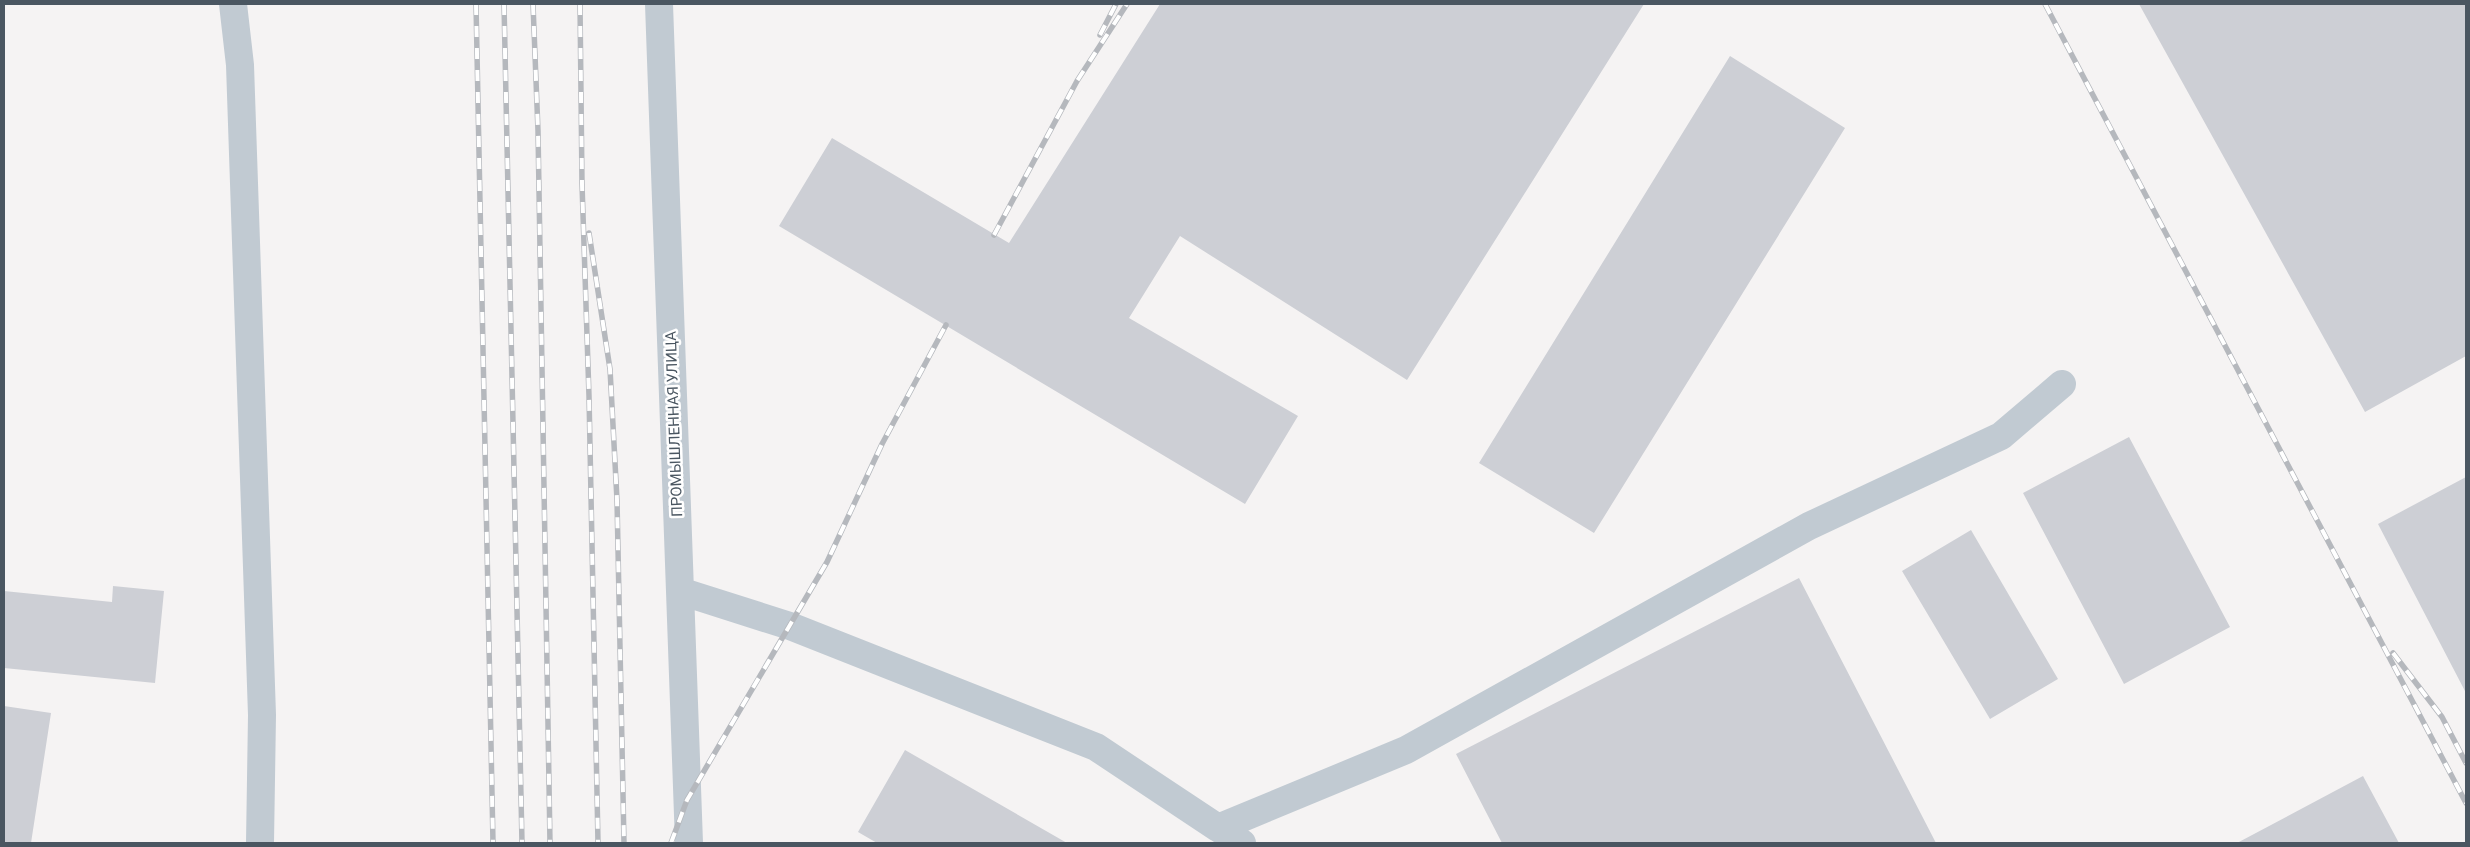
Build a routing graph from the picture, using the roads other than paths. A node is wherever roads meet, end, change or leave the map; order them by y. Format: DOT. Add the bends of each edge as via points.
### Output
graph roads {
  1 [pos="233,4"];
  2 [pos="659,4"];
  3 [pos="2062,384"];
  4 [pos="680,591"];
  5 [pos="1218,828"];
  6 [pos="260,843"];
  7 [pos="688,843"];
  8 [pos="1242,843"];
  1 -- 6 [label="street" via="240,64 262,715"];
  2 -- 4 [label="street, ПРОМЫШЛЕННАЯ УЛИЦА"];
  3 -- 5 [label="street" via="2001,436 1809,526 1406,750"];
  4 -- 5 [label="street" via="790,626 1096,747"];
  4 -- 7 [label="street, ПРОМЫШЛЕННАЯ УЛИЦА"];
  5 -- 8 [label="street"];
}
